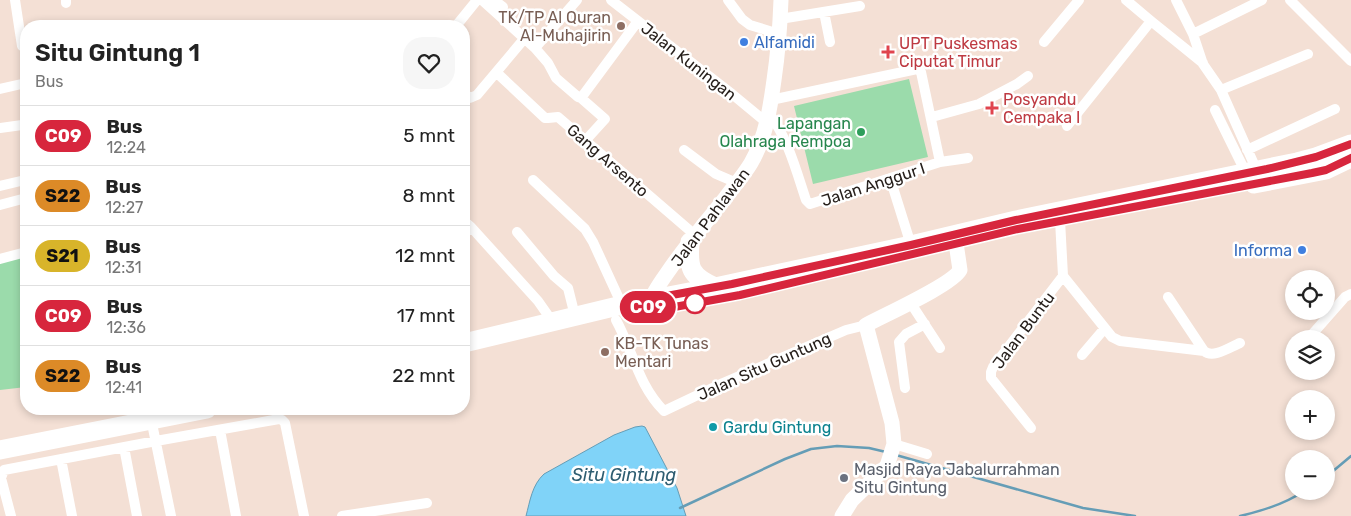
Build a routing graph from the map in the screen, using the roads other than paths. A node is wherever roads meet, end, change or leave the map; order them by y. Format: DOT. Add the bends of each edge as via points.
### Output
graph roads {
  1 [pos="14,0"];
  2 [pos="477,0"];
  3 [pos="482,0"];
  4 [pos="494,0"];
  5 [pos="577,0"];
  6 [pos="611,0"];
  7 [pos="728,0"];
  8 [pos="781,0"];
  9 [pos="1079,0"];
  10 [pos="1126,0"];
  11 [pos="1176,0"];
  12 [pos="1262,0"];
  13 [pos="1290,0"];
  14 [pos="860,6"];
  15 [pos="503,7"];
  16 [pos="824,12"];
  17 [pos="780,19"];
  18 [pos="461,20"];
  19 [pos="638,21"];
  20 [pos="1151,22"];
  21 [pos="20,34"];
  22 [pos="779,34"];
  23 [pos="1193,34"];
  24 [pos="524,39"];
  25 [pos="830,42"];
  26 [pos="1044,42"];
  27 [pos="535,48"];
  28 [pos="1308,54"];
  29 [pos="1351,61"];
  30 [pos="1203,64"];
  31 [pos="497,73"];
  32 [pos="1028,76"];
  33 [pos="20,84"];
  34 [pos="0,89"];
  35 [pos="1221,90"];
  36 [pos="470,98"];
  37 [pos="581,98"];
  38 [pos="1335,109"];
  39 [pos="1215,110"];
  40 [pos="769,112"];
  41 [pos="932,117"];
  42 [pos="20,125"];
  43 [pos="1067,126"];
  44 [pos="0,128"];
  45 [pos="586,141"];
  46 [pos="1351,144"];
  47 [pos="684,150"];
  48 [pos="1247,150"];
  49 [pos="968,158"];
  50 [pos="1351,158"];
  51 [pos="940,162"];
  52 [pos="1251,172"];
  53 [pos="890,178"];
  54 [pos="533,180"];
  55 [pos="20,181"];
  56 [pos="736,183"];
  57 [pos="0,186"];
  58 [pos="20,200"];
  59 [pos="0,205"];
  60 [pos="1060,220"];
  61 [pos="470,231"];
  62 [pos="517,232"];
  63 [pos="692,239"];
  64 [pos="956,243"];
  65 [pos="911,245"];
  66 [pos="20,254"];
  67 [pos="0,259"];
  68 [pos="1063,276"];
  69 [pos="715,287"];
  70 [pos="1348,295"];
  71 [pos="1168,297"];
  72 [pos="910,302"];
  73 [pos="649,306"];
  74 [pos="619,313"];
  75 [pos="575,316"];
  76 [pos="552,321"];
  77 [pos="925,324"];
  78 [pos="866,325"];
  79 [pos="1105,328"];
  80 [pos="1316,330"];
  81 [pos="470,342"];
  82 [pos="470,342"];
  83 [pos="1240,343"];
  84 [pos="940,348"];
  85 [pos="1204,351"];
  86 [pos="1082,355"];
  87 [pos="905,388"];
  88 [pos="130,415"];
  89 [pos="136,415"];
  90 [pos="149,415"];
  91 [pos="1031,428"];
  92 [pos="220,430"];
  93 [pos="0,437"];
  94 [pos="156,441"];
  95 [pos="124,447"];
  96 [pos="0,450"];
  97 [pos="892,450"];
  98 [pos="927,454"];
  99 [pos="60,459"];
  100 [pos="427,503"];
  101 [pos="11,516"];
  102 [pos="72,516"];
  103 [pos="137,516"];
  104 [pos="171,516"];
  105 [pos="236,516"];
  106 [pos="304,516"];
  107 [pos="342,516"];
  108 [pos="842,516"];
  1 -- 21 [label="street"];
  2 -- 18 [label="street"];
  3 -- 24 [label="street"];
  4 -- 15 [label="street"];
  5 -- 27 [label="street"];
  6 -- 19 [label="street, Jalan Kuningan"];
  7 -- 22 [label="street" via="750,26"];
  8 -- 17 [label="street, Jalan Pahlawan"];
  9 -- 26 [label="street"];
  10 -- 20 [label="street"];
  11 -- 23 [label="street"];
  12 -- 23 [label="street"];
  13 -- 29 [label="street"];
  14 -- 16 [label="street"];
  16 -- 17 [label="street"];
  16 -- 25 [label="street"];
  17 -- 22 [label="street, Jalan Pahlawan"];
  19 -- 37 [label="street"];
  19 -- 40 [label="street, Jalan Kuningan" via="744,103"];
  20 -- 30 [label="street"];
  20 -- 43 [label="street"];
  22 -- 40 [label="street, Jalan Pahlawan"];
  23 -- 30 [label="street"];
  24 -- 27 [label="street"];
  24 -- 31 [label="street"];
  27 -- 37 [label="street" via="556,78"];
  28 -- 35 [label="street"];
  30 -- 35 [label="street"];
  31 -- 36 [label="street"];
  31 -- 45 [label="street, Gang Arsento" via="545,118 558,117"];
  32 -- 41 [label="street" via="979,104"];
  33 -- 34 [label="street"];
  35 -- 48 [label="street"];
  37 -- 45 [label="street" via="604,119"];
  38 -- 48 [label="street"];
  39 -- 52 [label="street"];
  40 -- 41 [label="street, Jalan Anggur I" via="917,69 921,72"];
  40 -- 53 [label="street, Jalan Anggur I" via="790,151 808,203"];
  40 -- 56 [label="street, Jalan Pahlawan" via="758,148"];
  41 -- 51 [label="street, Jalan Anggur I"];
  42 -- 44 [label="street"];
  45 -- 63 [label="street, Gang Arsento"];
  46 -- 52 [label="highway" via="1316,157"];
  47 -- 56 [label="street" via="716,174"];
  48 -- 52 [label="street"];
  49 -- 51 [label="street"];
  50 -- 60 [label="highway" via="1326,170"];
  51 -- 53 [label="street, Jalan Anggur I"];
  52 -- 65 [label="highway"];
  53 -- 65 [label="street"];
  54 -- 74 [label="street" via="586,229"];
  55 -- 57 [label="street"];
  56 -- 63 [label="street, Jalan Pahlawan"];
  58 -- 59 [label="street"];
  60 -- 64 [label="highway"];
  60 -- 68 [label="street, Jalan Buntu"];
  61 -- 76 [label="street" via="538,301"];
  62 -- 75 [label="street" via="568,288"];
  63 -- 69 [label="highway" via="688,259 692,270 702,282"];
  63 -- 73 [label="street, Jalan Pahlawan" via="659,284"];
  64 -- 72 [label="street" via="958,274"];
  64 -- 73 [label="highway" via="740,295"];
  65 -- 69 [label="highway"];
  66 -- 67 [label="street"];
  68 -- 79 [label="street"];
  68 -- 91 [label="street, Jalan Buntu" via="991,372 991,378"];
  69 -- 73 [label="highway"];
  70 -- 80 [label="street"];
  71 -- 85 [label="street"];
  72 -- 77 [label="street"];
  72 -- 78 [label="street"];
  73 -- 74 [label="highway"];
  74 -- 75 [label="highway"];
  74 -- 78 [label="street, Jalan Situ Guntung" via="621,330 644,386 664,411 855,326"];
  74 -- 81 [label="highway"];
  75 -- 76 [label="highway"];
  76 -- 82 [label="highway"];
  77 -- 84 [label="street"];
  77 -- 87 [label="street" via="906,334 899,342"];
  78 -- 97 [label="street" via="892,423"];
  79 -- 85 [label="street" via="1120,341"];
  79 -- 86 [label="street"];
  83 -- 85 [label="street" via="1213,354"];
  88 -- 93 [label="highway"];
  89 -- 96 [label="highway"];
  90 -- 94 [label="street"];
  92 -- 94 [label="street"];
  92 -- 105 [label="street"];
  92 -- 106 [label="street" via="282,420"];
  94 -- 95 [label="street"];
  94 -- 104 [label="street"];
  95 -- 99 [label="street"];
  95 -- 103 [label="street"];
  97 -- 98 [label="street"];
  97 -- 108 [label="street" via="887,466 852,500"];
  99 -- 101 [label="street" via="4,470 0,478"];
  99 -- 102 [label="street"];
  100 -- 107 [label="street"];
}
